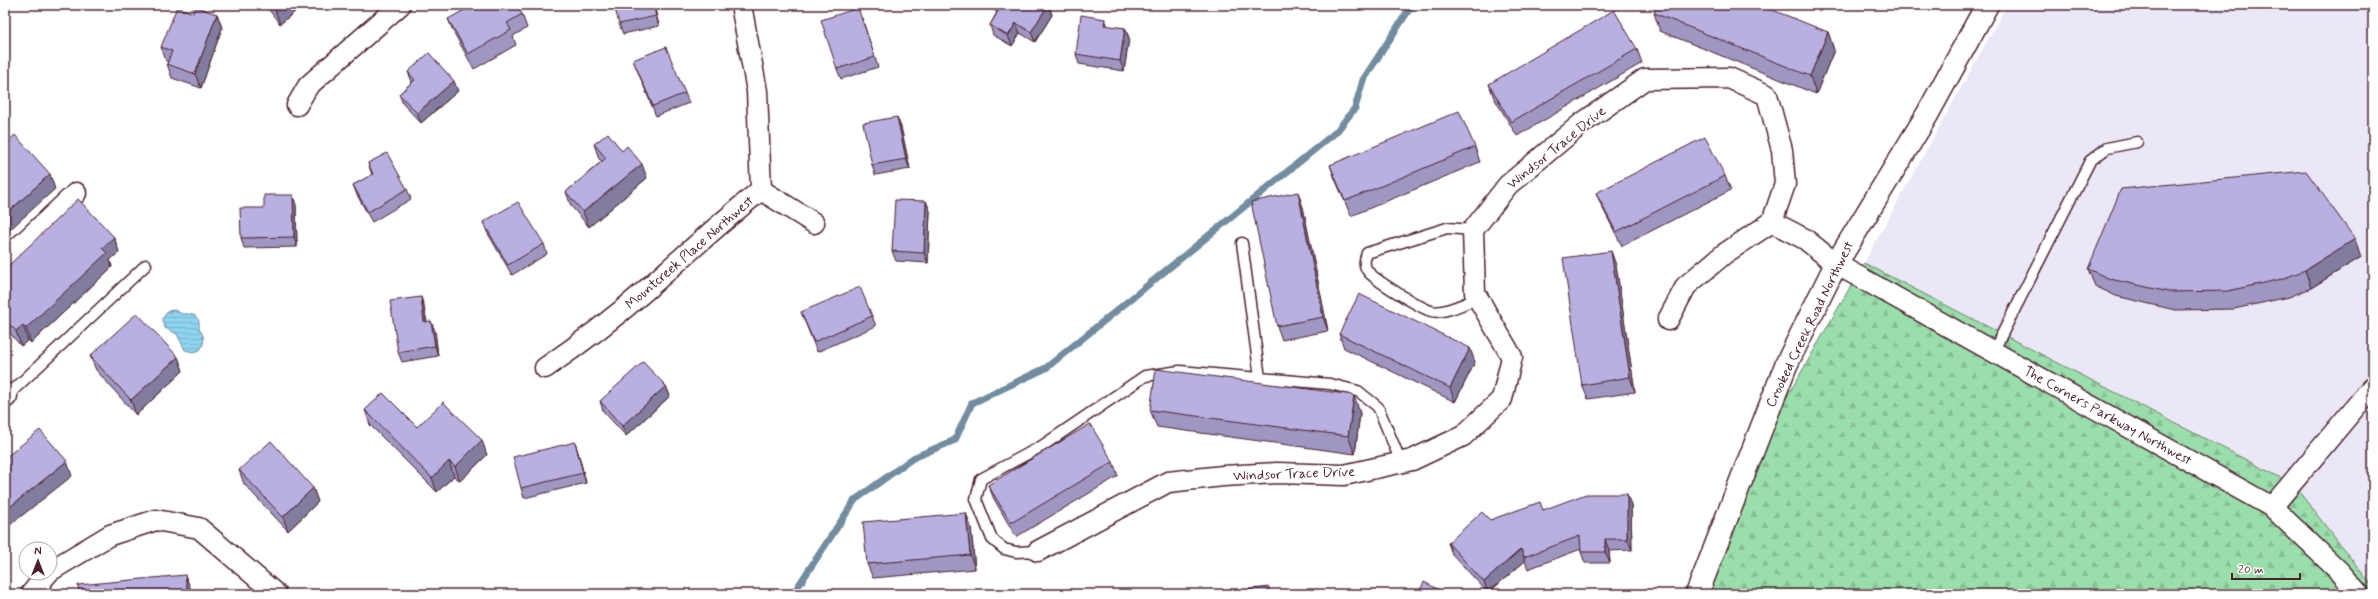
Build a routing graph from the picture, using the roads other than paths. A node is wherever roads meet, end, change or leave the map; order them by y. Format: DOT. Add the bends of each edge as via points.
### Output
graph roads {
  1 [pos="400,5"];
  2 [pos="741,5"];
  3 [pos="1988,5"];
  4 [pos="297,105"];
  5 [pos="2137,142"];
  6 [pos="761,190"];
  7 [pos="76,193"];
  8 [pos="1772,222"];
  9 [pos="814,223"];
  10 [pos="1473,230"];
  11 [pos="1242,242"];
  12 [pos="5,260"];
  13 [pos="1836,264"];
  14 [pos="146,265"];
  15 [pos="1478,298"];
  16 [pos="1668,320"];
  17 [pos="1994,350"];
  18 [pos="545,368"];
  19 [pos="1260,378"];
  20 [pos="2373,386"];
  21 [pos="6,396"];
  22 [pos="1401,462"];
  23 [pos="2272,507"];
  24 [pos="1038,551"];
  25 [pos="58,567"];
  26 [pos="42,581"];
  27 [pos="31,594"];
  28 [pos="276,594"];
  29 [pos="1697,594"];
  30 [pos="2359,594"];
  1 -- 4 [label="street" via="308,86"];
  2 -- 6 [label="street, Mountcreek Place Northwest" via="757,91"];
  3 -- 13 [label="street, Crooked Creek Road Northwest" via="1927,115"];
  5 -- 17 [label="lane" via="2107,148 2090,161"];
  6 -- 9 [label="street"];
  6 -- 18 [label="street, Mountcreek Place Northwest" via="712,229 621,311"];
  7 -- 12 [label="street"];
  8 -- 10 [label="street, Windsor Trace Drive" via="1785,184 1782,150 1766,95 1729,78 1645,79 1581,124 1508,185"];
  8 -- 13 [label="street, The Corners Parkway Northwest" via="1805,239"];
  8 -- 16 [label="street" via="1724,254 1686,286"];
  10 -- 15 [label="street, Windsor Trace Drive" via="1475,294"];
  10 -- 15 [label="lane" via="1447,228 1429,232 1367,253 1364,263 1367,271 1375,279 1432,312 1447,310"];
  11 -- 19 [label="lane"];
  13 -- 17 [label="street, The Corners Parkway Northwest"];
  13 -- 29 [label="street, Crooked Creek Road Northwest" via="1767,409"];
  14 -- 21 [label="lane"];
  15 -- 22 [label="street, Windsor Trace Drive" via="1512,357 1502,399 1463,436 1412,460"];
  17 -- 23 [label="street, The Corners Parkway Northwest"];
  19 -- 22 [label="lane" via="1330,384 1358,391 1378,407"];
  19 -- 24 [label="lane" via="1180,371 1145,376 1042,446 981,479 976,499 992,539 1004,549 1016,552"];
  20 -- 23 [label="street"];
  22 -- 24 [label="street, Windsor Trace Drive" via="1344,475 1262,474 1168,482"];
  23 -- 30 [label="street, The Corners Parkway Northwest" via="2340,572"];
  25 -- 28 [label="street" via="110,535 156,520 199,528"];
  26 -- 27 [label="street"];
}
